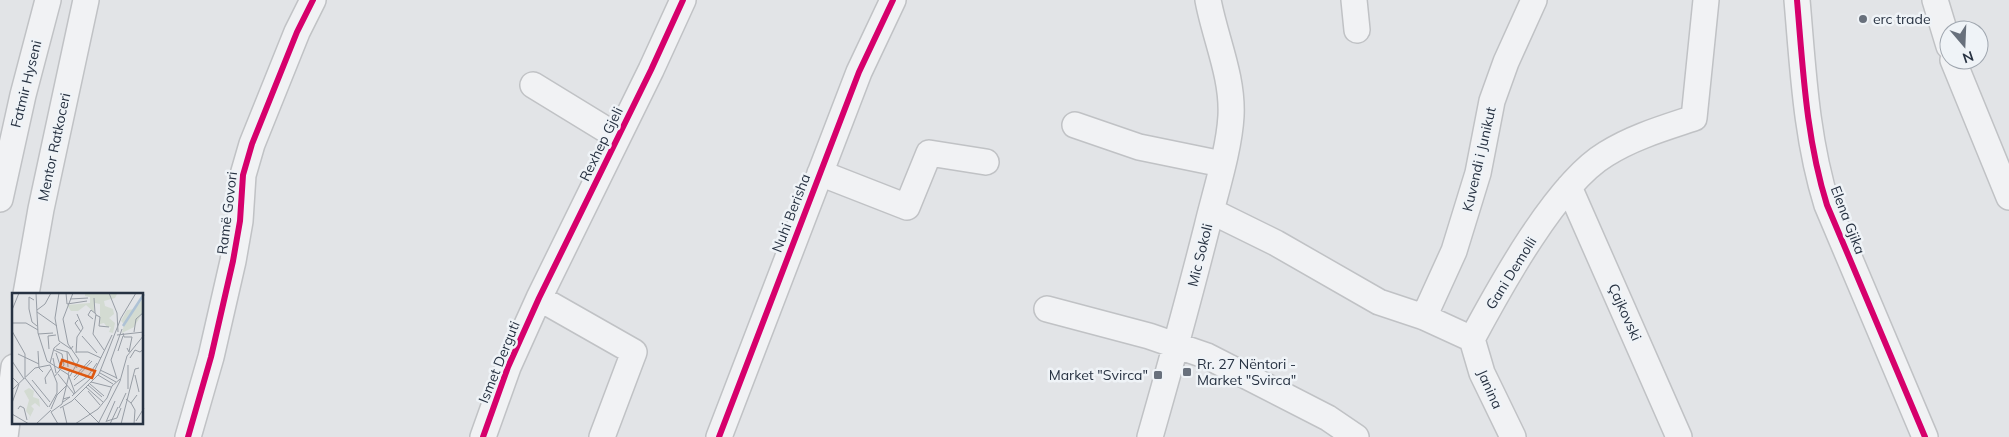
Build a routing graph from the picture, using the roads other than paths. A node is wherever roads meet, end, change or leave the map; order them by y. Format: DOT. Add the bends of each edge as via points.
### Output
graph roads {
  1 [pos="48,0"];
  2 [pos="86,0"];
  3 [pos="313,0"];
  4 [pos="683,0"];
  5 [pos="893,0"];
  6 [pos="1208,0"];
  7 [pos="1354,0"];
  8 [pos="1534,0"];
  9 [pos="1706,0"];
  10 [pos="1797,0"];
  11 [pos="1935,0"];
  12 [pos="1941,20"];
  13 [pos="1357,30"];
  14 [pos="1957,70"];
  15 [pos="533,86"];
  16 [pos="1075,125"];
  17 [pos="618,137"];
  18 [pos="986,162"];
  19 [pos="1222,164"];
  20 [pos="820,173"];
  21 [pos="1569,187"];
  22 [pos="2009,197"];
  23 [pos="0,199"];
  24 [pos="1211,211"];
  25 [pos="26,293"];
  26 [pos="540,298"];
  27 [pos="1047,309"];
  28 [pos="1424,317"];
  29 [pos="1472,339"];
  30 [pos="1177,345"];
  31 [pos="12,382"];
  32 [pos="5,437"];
  33 [pos="188,437"];
  34 [pos="483,437"];
  35 [pos="602,437"];
  36 [pos="719,437"];
  37 [pos="1150,437"];
  38 [pos="1356,437"];
  39 [pos="1513,437"];
  40 [pos="1680,437"];
  41 [pos="1925,437"];
  1 -- 23 [label="street, Fatmir Hyseni" via="22,95"];
  2 -- 25 [label="street, Mentor Ratkoceri"];
  3 -- 33 [label="street, Ramë Govori" via="252,144 243,175 233,261"];
  4 -- 17 [label="street, Rexhep Gjeli"];
  5 -- 20 [label="street, Nuhi Berisha" via="859,72"];
  6 -- 19 [label="street, Mic Sokoli" via="1230,96 1231,116"];
  7 -- 13 [label="street"];
  8 -- 28 [label="street, Kuvendi i Junikut" via="1492,101 1478,174 1454,251"];
  9 -- 21 [label="street, Gani Demolli" via="1694,118 1635,139 1606,154 1585,169"];
  10 -- 41 [label="street, Elena Gjika" via="1815,167 1827,205"];
  11 -- 12 [label="street"];
  14 -- 22 [label="street"];
  15 -- 17 [label="street, Rexhep Gjeli"];
  16 -- 19 [label="street" via="1139,147"];
  17 -- 26 [label="street, Rexhep Gjeli"];
  18 -- 20 [label="street, Nuhi Berisha" via="929,153 907,207"];
  19 -- 24 [label="street, Mic Sokoli"];
  20 -- 36 [label="street, Nuhi Berisha"];
  21 -- 29 [label="street, Gani Demolli" via="1531,239"];
  21 -- 40 [label="street, Çajkovski"];
  24 -- 28 [label="street" via="1276,243 1379,302"];
  24 -- 30 [label="street, Mic Sokoli"];
  26 -- 34 [label="street, Ismet Derguti" via="508,367"];
  26 -- 35 [label="street" via="634,352"];
  27 -- 30 [label="street"];
  28 -- 29 [label="street"];
  29 -- 39 [label="street, Janina" via="1482,373"];
  30 -- 37 [label="street, Mic Sokoli"];
  30 -- 38 [label="street" via="1207,356 1287,396"];
  31 -- 32 [label="street"];
}
